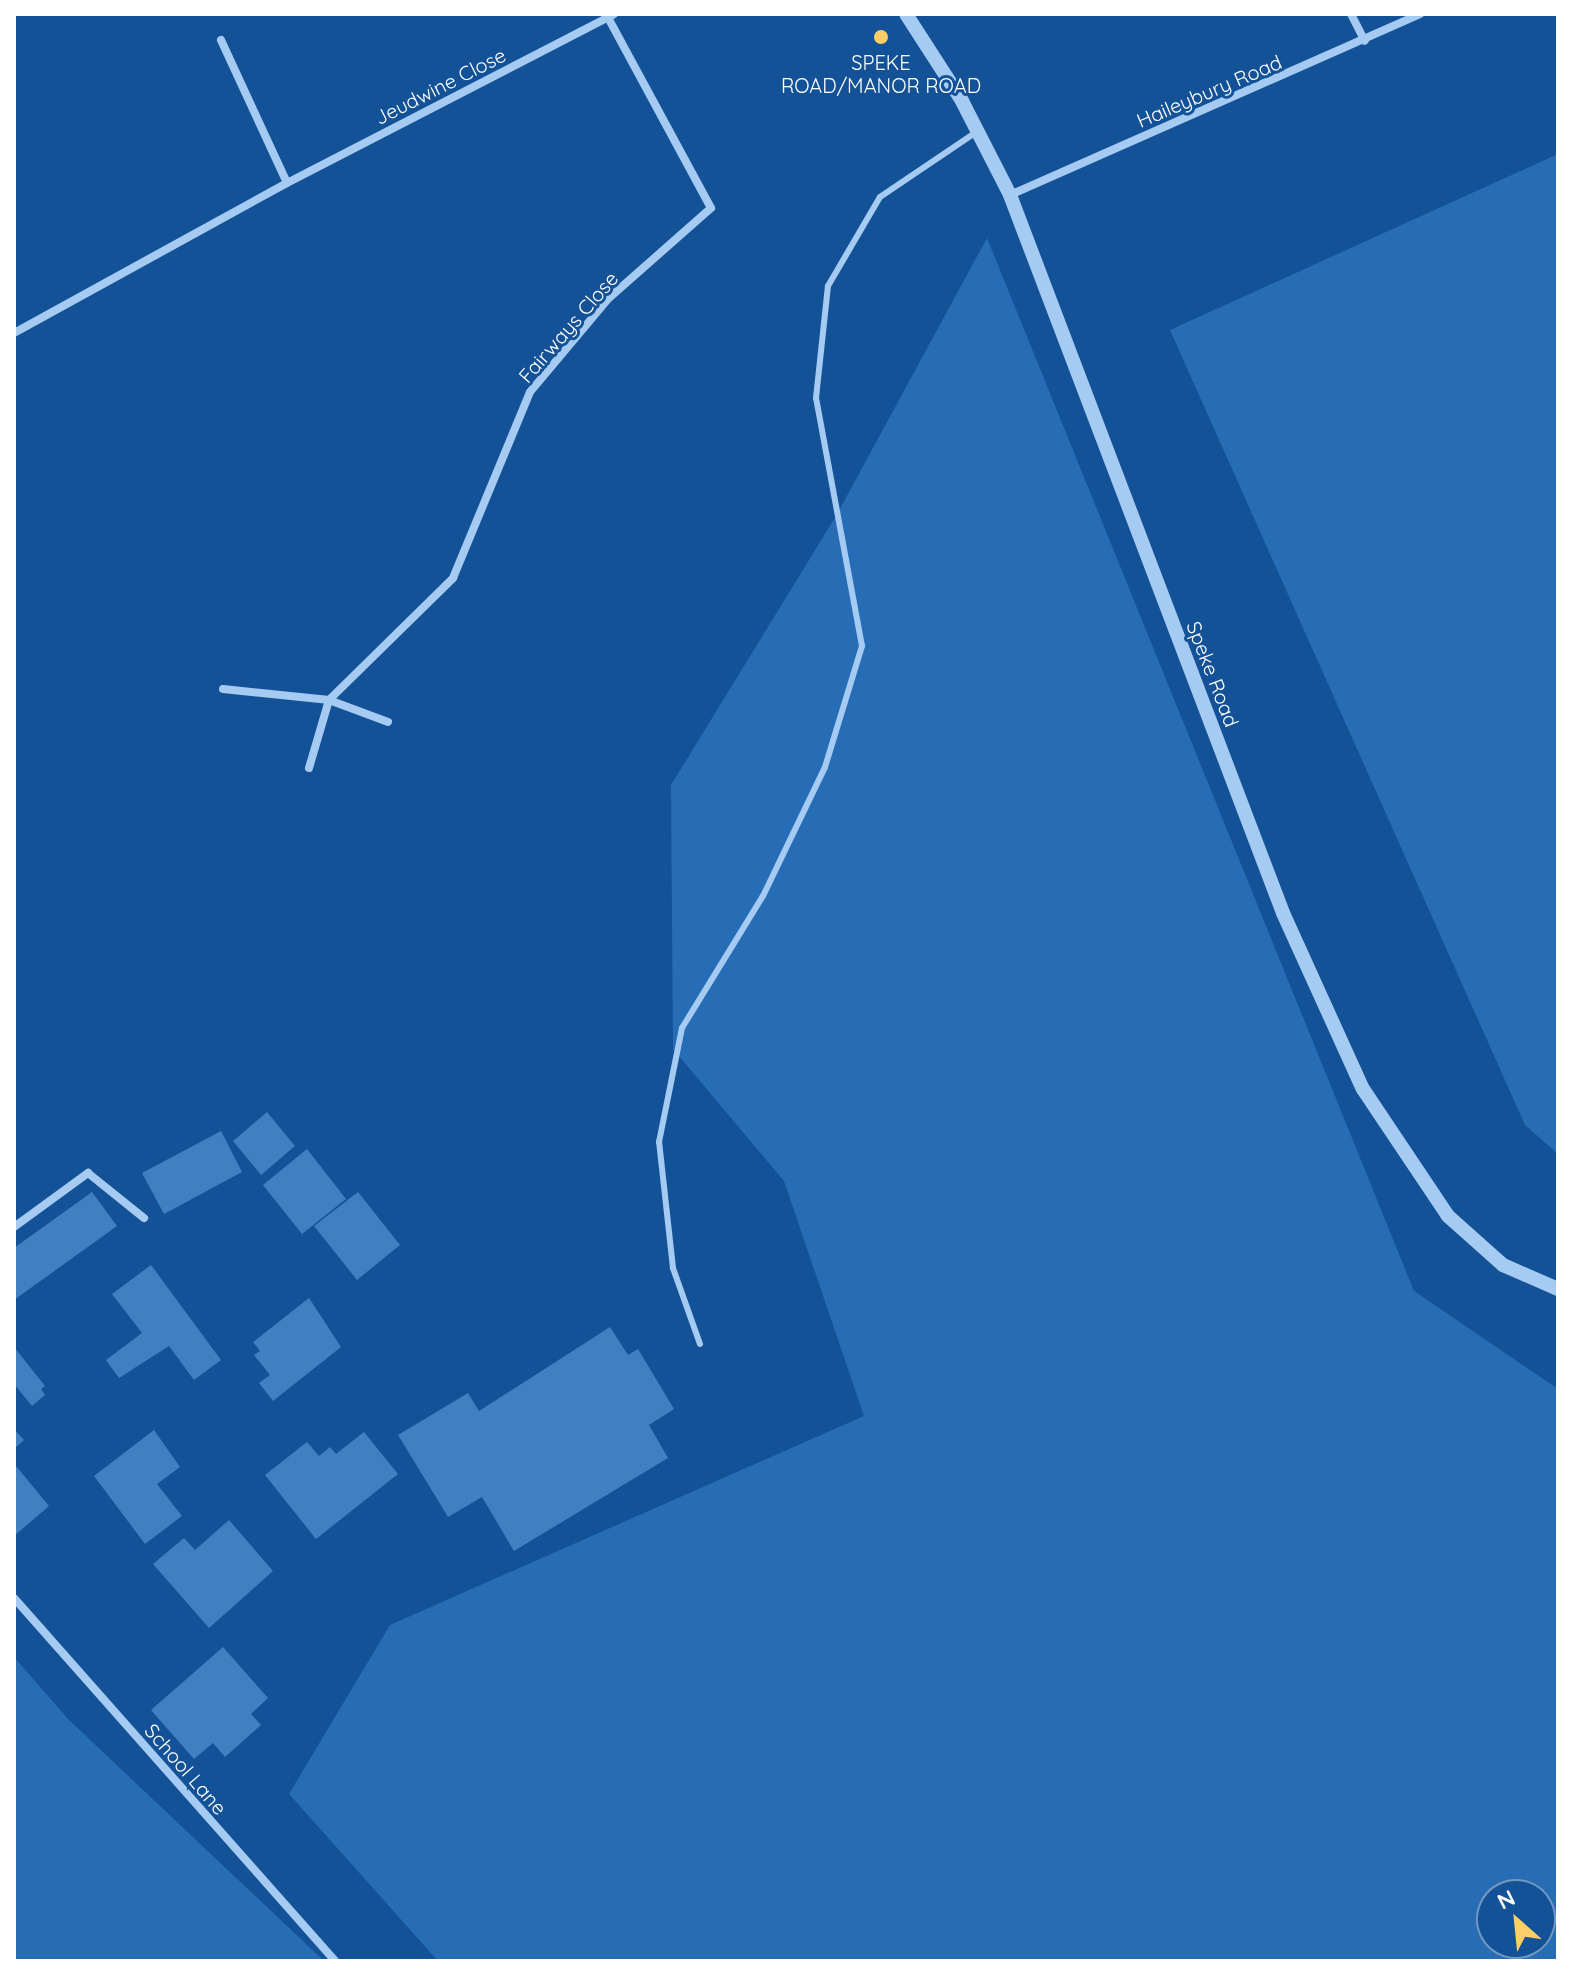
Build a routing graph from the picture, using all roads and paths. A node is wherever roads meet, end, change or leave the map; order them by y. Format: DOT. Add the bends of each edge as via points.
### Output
graph roads {
  1 [pos="906,14"];
  2 [pos="1351,14"];
  3 [pos="1420,14"];
  4 [pos="609,15"];
  5 [pos="221,40"];
  6 [pos="1365,41"];
  7 [pos="978,131"];
  8 [pos="287,183"];
  9 [pos="1010,195"];
  10 [pos="14,333"];
  11 [pos="223,689"];
  12 [pos="329,700"];
  13 [pos="388,722"];
  14 [pos="309,768"];
  15 [pos="144,1218"];
  16 [pos="14,1227"];
  17 [pos="1558,1289"];
  18 [pos="700,1344"];
  19 [pos="14,1598"];
  20 [pos="335,1961"];
  1 -- 7 [label="street, Speke Road"];
  2 -- 6 [label="street"];
  3 -- 6 [label="street, Haileybury Road"];
  4 -- 8 [label="street, Jeudwine Close"];
  4 -- 12 [label="street, Fairways Close" via="711,208 609,298 530,392 453,578"];
  5 -- 8 [label="street"];
  6 -- 9 [label="street, Haileybury Road"];
  7 -- 9 [label="street, Speke Road"];
  7 -- 18 [label="lane" via="880,197 828,286 816,398 862,646 825,767 763,896 682,1028 659,1142 673,1268"];
  8 -- 10 [label="street, Jeudwine Close"];
  9 -- 17 [label="street, Speke Road" via="1283,913 1363,1089 1448,1216 1503,1265"];
  11 -- 12 [label="street"];
  12 -- 13 [label="street"];
  12 -- 14 [label="street, Fairways Close"];
  15 -- 16 [label="street" via="88,1173"];
  19 -- 20 [label="street, School Lane"];
}
